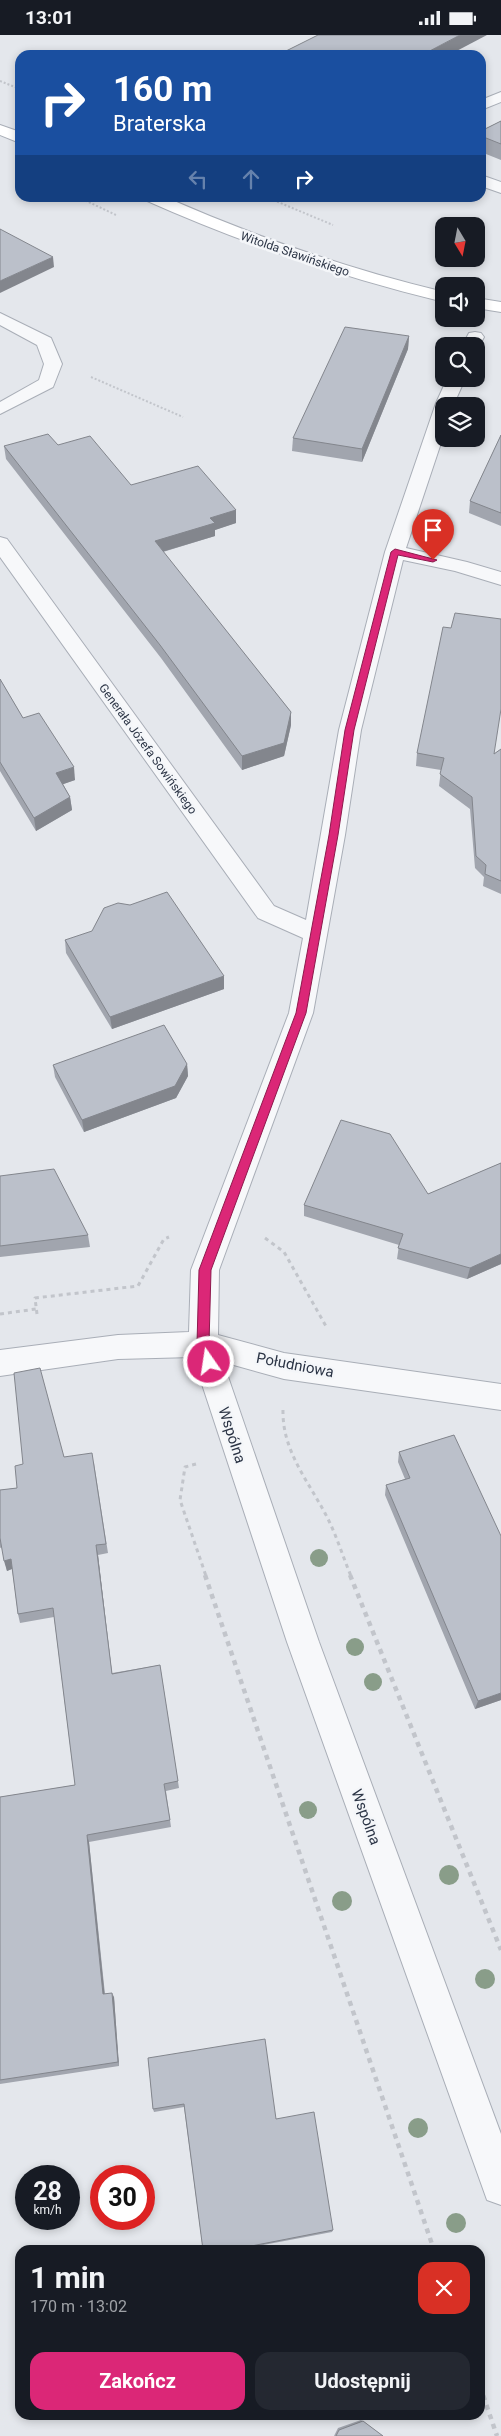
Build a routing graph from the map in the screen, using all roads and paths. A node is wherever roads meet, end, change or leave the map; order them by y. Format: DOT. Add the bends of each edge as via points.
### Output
graph roads {
  1 [pos="0,81"];
  2 [pos="15,87"];
  3 [pos="501,96"];
  4 [pos="486,104"];
  5 [pos="0,129"];
  6 [pos="15,136"];
  7 [pos="486,182"];
  8 [pos="501,188"];
  9 [pos="162,202"];
  10 [pos="435,295"];
  11 [pos="485,304"];
  12 [pos="501,307"];
  13 [pos="0,318"];
  14 [pos="88,376"];
  15 [pos="452,387"];
  16 [pos="0,409"];
  17 [pos="183,417"];
  18 [pos="0,543"];
  19 [pos="395,552"];
  20 [pos="501,579"];
  21 [pos="315,933"];
  22 [pos="171,1236"];
  23 [pos="262,1236"];
  24 [pos="36,1309"];
  25 [pos="0,1314"];
  26 [pos="37,1317"];
  27 [pos="328,1329"];
  28 [pos="203,1344"];
  29 [pos="0,1363"];
  30 [pos="501,1397"];
  31 [pos="287,1406"];
  32 [pos="202,1463"];
  33 [pos="501,1950"];
  34 [pos="501,2186"];
  35 [pos="432,2245"];
  36 [pos="485,2401"];
  37 [pos="497,2436"];
  1 -- 2 [label="path"];
  3 -- 4 [label="street"];
  5 -- 6 [label="main road"];
  7 -- 8 [label="street"];
  9 -- 10 [label="main road, Witolda Sławińskiego" via="222,229 308,260"];
  11 -- 12 [label="main road"];
  13 -- 16 [label="street" via="45,343 53,364 47,383"];
  14 -- 17 [label="path"];
  15 -- 19 [label="street, Wspólna"];
  18 -- 21 [label="street, Generała Józefa Sowińskiego" via="266,912"];
  19 -- 20 [label="street"];
  19 -- 21 [label="street, Wspólna" via="350,730"];
  21 -- 28 [label="street, Wspólna" via="301,1013 205,1270"];
  22 -- 24 [label="path" via="164,1239 138,1285 35,1298"];
  23 -- 27 [label="path" via="284,1252"];
  24 -- 25 [label="path"];
  24 -- 26 [label="path"];
  28 -- 29 [label="street, Południowa" via="118,1347"];
  28 -- 30 [label="street, Południowa" via="284,1365"];
  28 -- 34 [label="street, Wspólna" via="303,1642"];
  31 -- 33 [label="path" via="282,1411 283,1426 292,1455 328,1519"];
  32 -- 35 [label="path" via="185,1467 180,1500"];
  36 -- 37 [label="path"];
}
